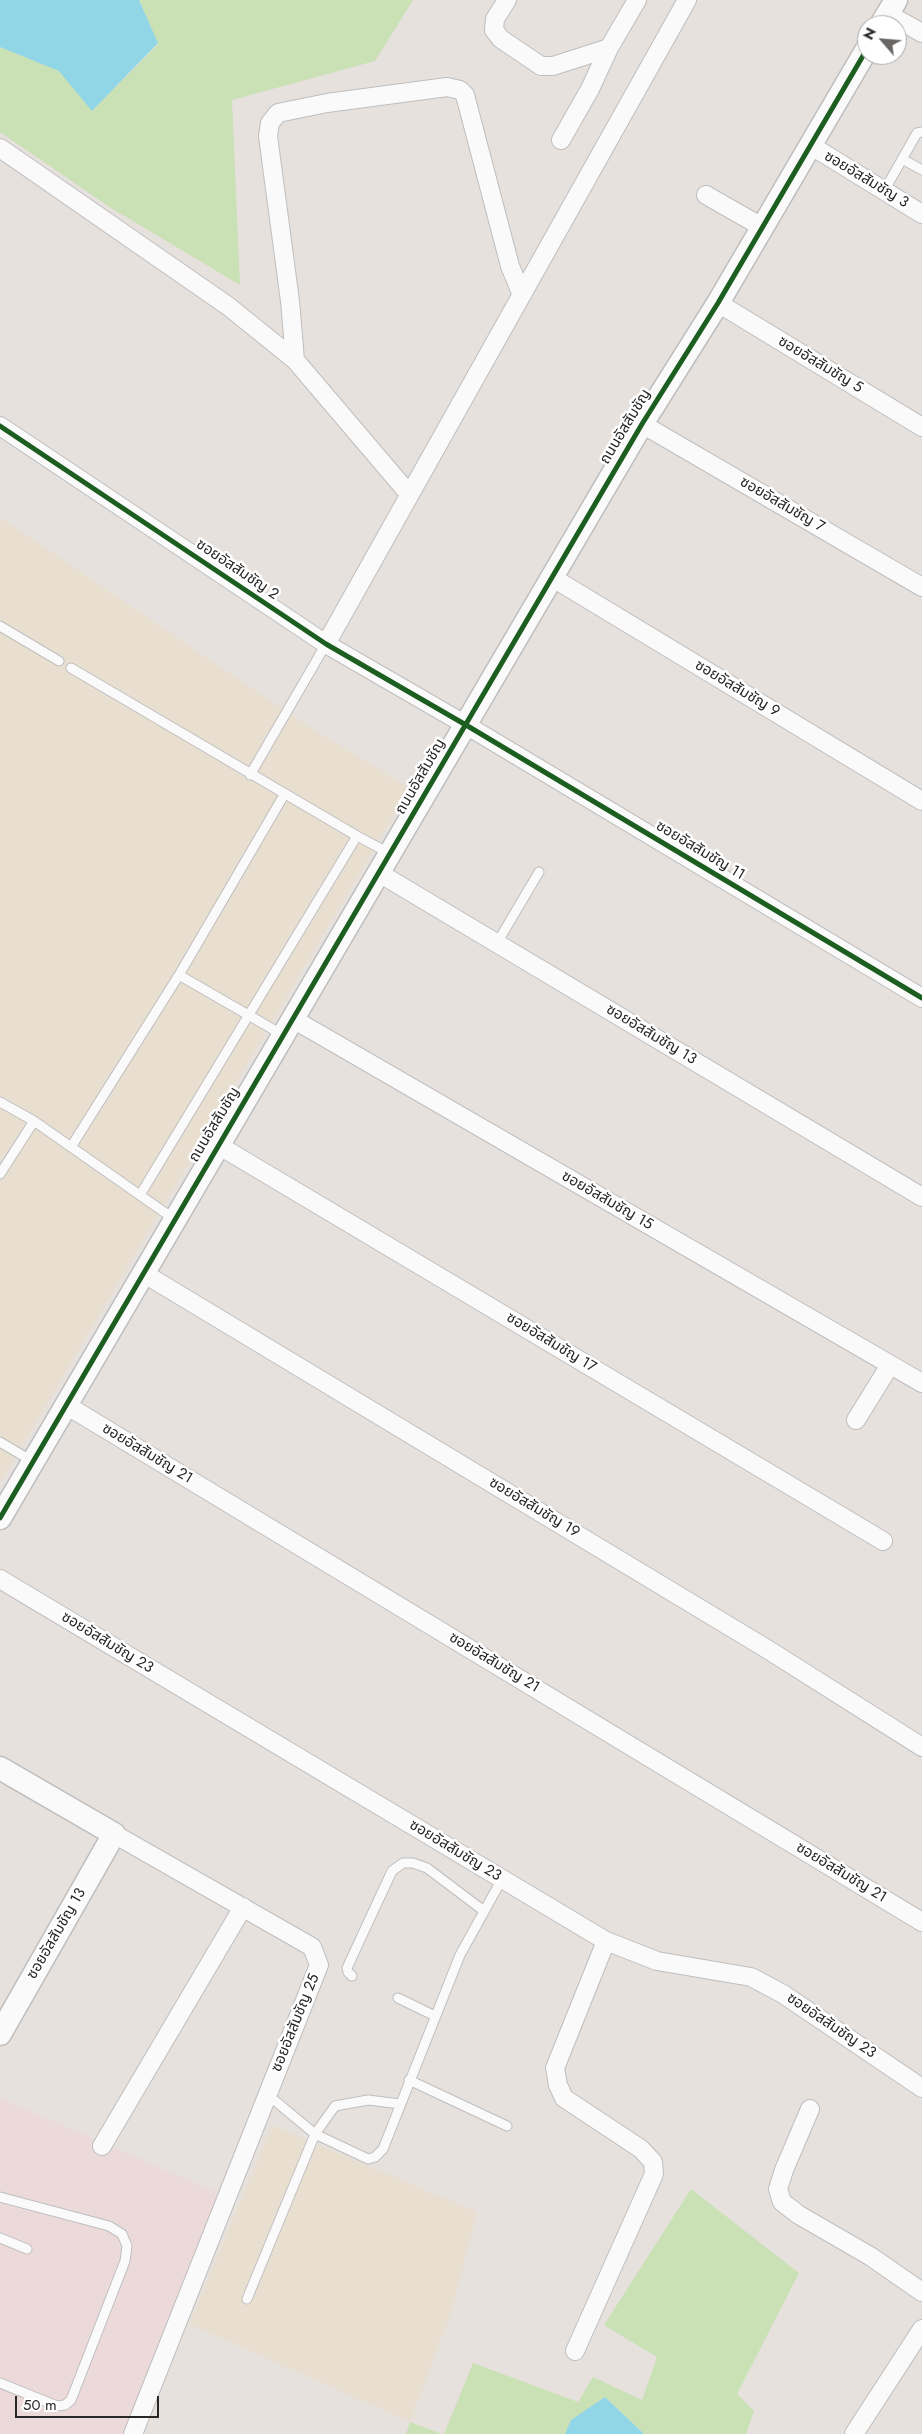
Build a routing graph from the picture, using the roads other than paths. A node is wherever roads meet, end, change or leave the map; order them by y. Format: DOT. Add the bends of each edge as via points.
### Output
graph roads {
  1 [pos="507,0"];
  2 [pos="637,0"];
  3 [pos="687,0"];
  4 [pos="889,13"];
  5 [pos="922,33"];
  6 [pos="610,48"];
  7 [pos="858,65"];
  8 [pos="922,132"];
  9 [pos="561,140"];
  10 [pos="810,146"];
  11 [pos="0,148"];
  12 [pos="902,159"];
  13 [pos="922,170"];
  14 [pos="884,191"];
  15 [pos="706,195"];
  16 [pos="922,214"];
  17 [pos="762,227"];
  18 [pos="522,295"];
  19 [pos="718,303"];
  20 [pos="295,360"];
  21 [pos="642,424"];
  22 [pos="0,426"];
  23 [pos="922,427"];
  24 [pos="409,494"];
  25 [pos="553,578"];
  26 [pos="922,587"];
  27 [pos="0,626"];
  28 [pos="326,644"];
  29 [pos="59,661"];
  30 [pos="71,668"];
  31 [pos="466,725"];
  32 [pos="250,775"];
  33 [pos="284,795"];
  34 [pos="922,801"];
  35 [pos="357,836"];
  36 [pos="391,854"];
  37 [pos="539,872"];
  38 [pos="379,873"];
  39 [pos="497,943"];
  40 [pos="179,975"];
  41 [pos="922,998"];
  42 [pos="248,1014"];
  43 [pos="288,1027"];
  44 [pos="0,1102"];
  45 [pos="34,1121"];
  46 [pos="218,1144"];
  47 [pos="71,1147"];
  48 [pos="0,1174"];
  49 [pos="140,1195"];
  50 [pos="922,1197"];
  51 [pos="174,1219"];
  52 [pos="143,1273"];
  53 [pos="890,1365"];
  54 [pos="922,1383"];
  55 [pos="66,1405"];
  56 [pos="856,1420"];
  57 [pos="0,1442"];
  58 [pos="34,1462"];
  59 [pos="0,1518"];
  60 [pos="883,1541"];
  61 [pos="0,1579"];
  62 [pos="922,1747"];
  63 [pos="0,1768"];
  64 [pos="114,1834"];
  65 [pos="502,1879"];
  66 [pos="243,1907"];
  67 [pos="484,1911"];
  68 [pos="922,1922"];
  69 [pos="606,1941"];
  70 [pos="352,1976"];
  71 [pos="398,1998"];
  72 [pos="435,2016"];
  73 [pos="0,2034"];
  74 [pos="409,2080"];
  75 [pos="922,2088"];
  76 [pos="268,2096"];
  77 [pos="400,2104"];
  78 [pos="810,2109"];
  79 [pos="507,2126"];
  80 [pos="316,2134"];
  81 [pos="102,2146"];
  82 [pos="0,2197"];
  83 [pos="0,2238"];
  84 [pos="27,2249"];
  85 [pos="922,2292"];
  86 [pos="247,2299"];
  87 [pos="922,2328"];
  88 [pos="575,2351"];
  89 [pos="0,2383"];
  90 [pos="133,2434"];
  91 [pos="854,2434"];
  1 -- 6 [label="street" via="495,19 494,30 501,39 540,66 553,66"];
  2 -- 6 [label="street"];
  3 -- 18 [label="street"];
  4 -- 5 [label="street"];
  6 -- 9 [label="street"];
  7 -- 10 [label="street, ถนนอัสสัมชัญ"];
  8 -- 12 [label="lane" via="917,133"];
  10 -- 14 [label="street, ซอยอัสสัมชัญ 3"];
  10 -- 17 [label="street, ถนนอัสสัมชัญ"];
  11 -- 20 [label="street" via="228,306"];
  12 -- 13 [label="lane"];
  12 -- 14 [label="lane"];
  14 -- 16 [label="street, ซอยอัสสัมชัญ 3"];
  15 -- 17 [label="street"];
  17 -- 19 [label="street, ถนนอัสสัมชัญ"];
  18 -- 20 [label="street" via="510,266 465,95 460,90 447,87 278,113 270,123 268,136"];
  18 -- 24 [label="street"];
  19 -- 21 [label="street, ถนนอัสสัมชัญ"];
  19 -- 23 [label="street, ซอยอัสสัมชัญ 5"];
  20 -- 24 [label="street"];
  21 -- 25 [label="street, ถนนอัสสัมชัญ"];
  21 -- 26 [label="street, ซอยอัสสัมชัญ 7"];
  22 -- 28 [label="street, ซอยอัสสัมชัญ 2"];
  24 -- 28 [label="street"];
  25 -- 31 [label="street, ถนนอัสสัมชัญ"];
  25 -- 34 [label="street, ซอยอัสสัมชัญ 9"];
  27 -- 29 [label="lane"];
  28 -- 31 [label="street, ซอยอัสสัมชัญ 2"];
  28 -- 32 [label="lane"];
  30 -- 32 [label="lane"];
  31 -- 36 [label="street, ถนนอัสสัมชัญ"];
  31 -- 41 [label="street, ซอยอัสสัมชัญ 11"];
  32 -- 33 [label="lane"];
  33 -- 35 [label="lane"];
  33 -- 40 [label="lane"];
  35 -- 36 [label="lane"];
  35 -- 42 [label="lane"];
  36 -- 38 [label="street, ถนนอัสสัมชัญ"];
  37 -- 39 [label="lane"];
  38 -- 39 [label="street, ซอยอัสสัมชัญ 13"];
  38 -- 43 [label="street, ถนนอัสสัมชัญ"];
  39 -- 50 [label="street, ซอยอัสสัมชัญ 13"];
  40 -- 42 [label="lane"];
  40 -- 47 [label="lane"];
  42 -- 43 [label="lane"];
  42 -- 49 [label="lane"];
  43 -- 46 [label="street, ถนนอัสสัมชัญ"];
  43 -- 53 [label="street, ซอยอัสสัมชัญ 15"];
  44 -- 45 [label="lane"];
  45 -- 47 [label="lane"];
  45 -- 48 [label="lane"];
  46 -- 51 [label="street, ถนนอัสสัมชัญ"];
  46 -- 60 [label="street, ซอยอัสสัมชัญ 17"];
  47 -- 49 [label="lane"];
  49 -- 51 [label="lane"];
  51 -- 52 [label="street, ถนนอัสสัมชัญ"];
  52 -- 55 [label="street, ถนนอัสสัมชัญ"];
  52 -- 62 [label="street, ซอยอัสสัมชัญ 19" via="768,1648"];
  53 -- 54 [label="street, ซอยอัสสัมชัญ 15"];
  53 -- 56 [label="street"];
  55 -- 58 [label="street, ถนนอัสสัมชัญ"];
  55 -- 68 [label="street, ซอยอัสสัมชัญ 21"];
  57 -- 58 [label="lane"];
  58 -- 59 [label="street, ถนนอัสสัมชัญ"];
  61 -- 65 [label="street, ซอยอัสสัมชัญ 23"];
  63 -- 64 [label="street, ซอยอัสสัมชัญ 25"];
  64 -- 66 [label="street, ซอยอัสสัมชัญ 25"];
  64 -- 73 [label="street, ซอยอัสสัมชัญ 13"];
  65 -- 67 [label="lane"];
  65 -- 69 [label="street, ซอยอัสสัมชัญ 23"];
  66 -- 76 [label="street, ซอยอัสสัมชัญ 25" via="312,1947 319,1965"];
  66 -- 81 [label="street"];
  67 -- 70 [label="lane" via="428,1868 403,1863 392,1871 347,1968"];
  67 -- 72 [label="lane" via="460,1955"];
  69 -- 75 [label="street, ซอยอัสสัมชัญ 23" via="657,1961 751,1977 783,1994"];
  69 -- 88 [label="street" via="555,2068 558,2085 564,2098 641,2149 653,2162 654,2174"];
  71 -- 72 [label="lane"];
  72 -- 74 [label="lane"];
  74 -- 77 [label="lane"];
  74 -- 79 [label="lane"];
  76 -- 80 [label="lane"];
  76 -- 90 [label="street, ซอยอัสสัมชัญ 25"];
  77 -- 80 [label="lane" via="368,2100 335,2106"];
  77 -- 80 [label="lane" via="383,2149 368,2160"];
  78 -- 85 [label="street" via="778,2189 782,2202"];
  80 -- 86 [label="lane"];
  82 -- 89 [label="lane" via="109,2226 122,2234 127,2246 125,2261 71,2400 57,2406"];
  83 -- 84 [label="lane"];
  87 -- 91 [label="street"];
}
